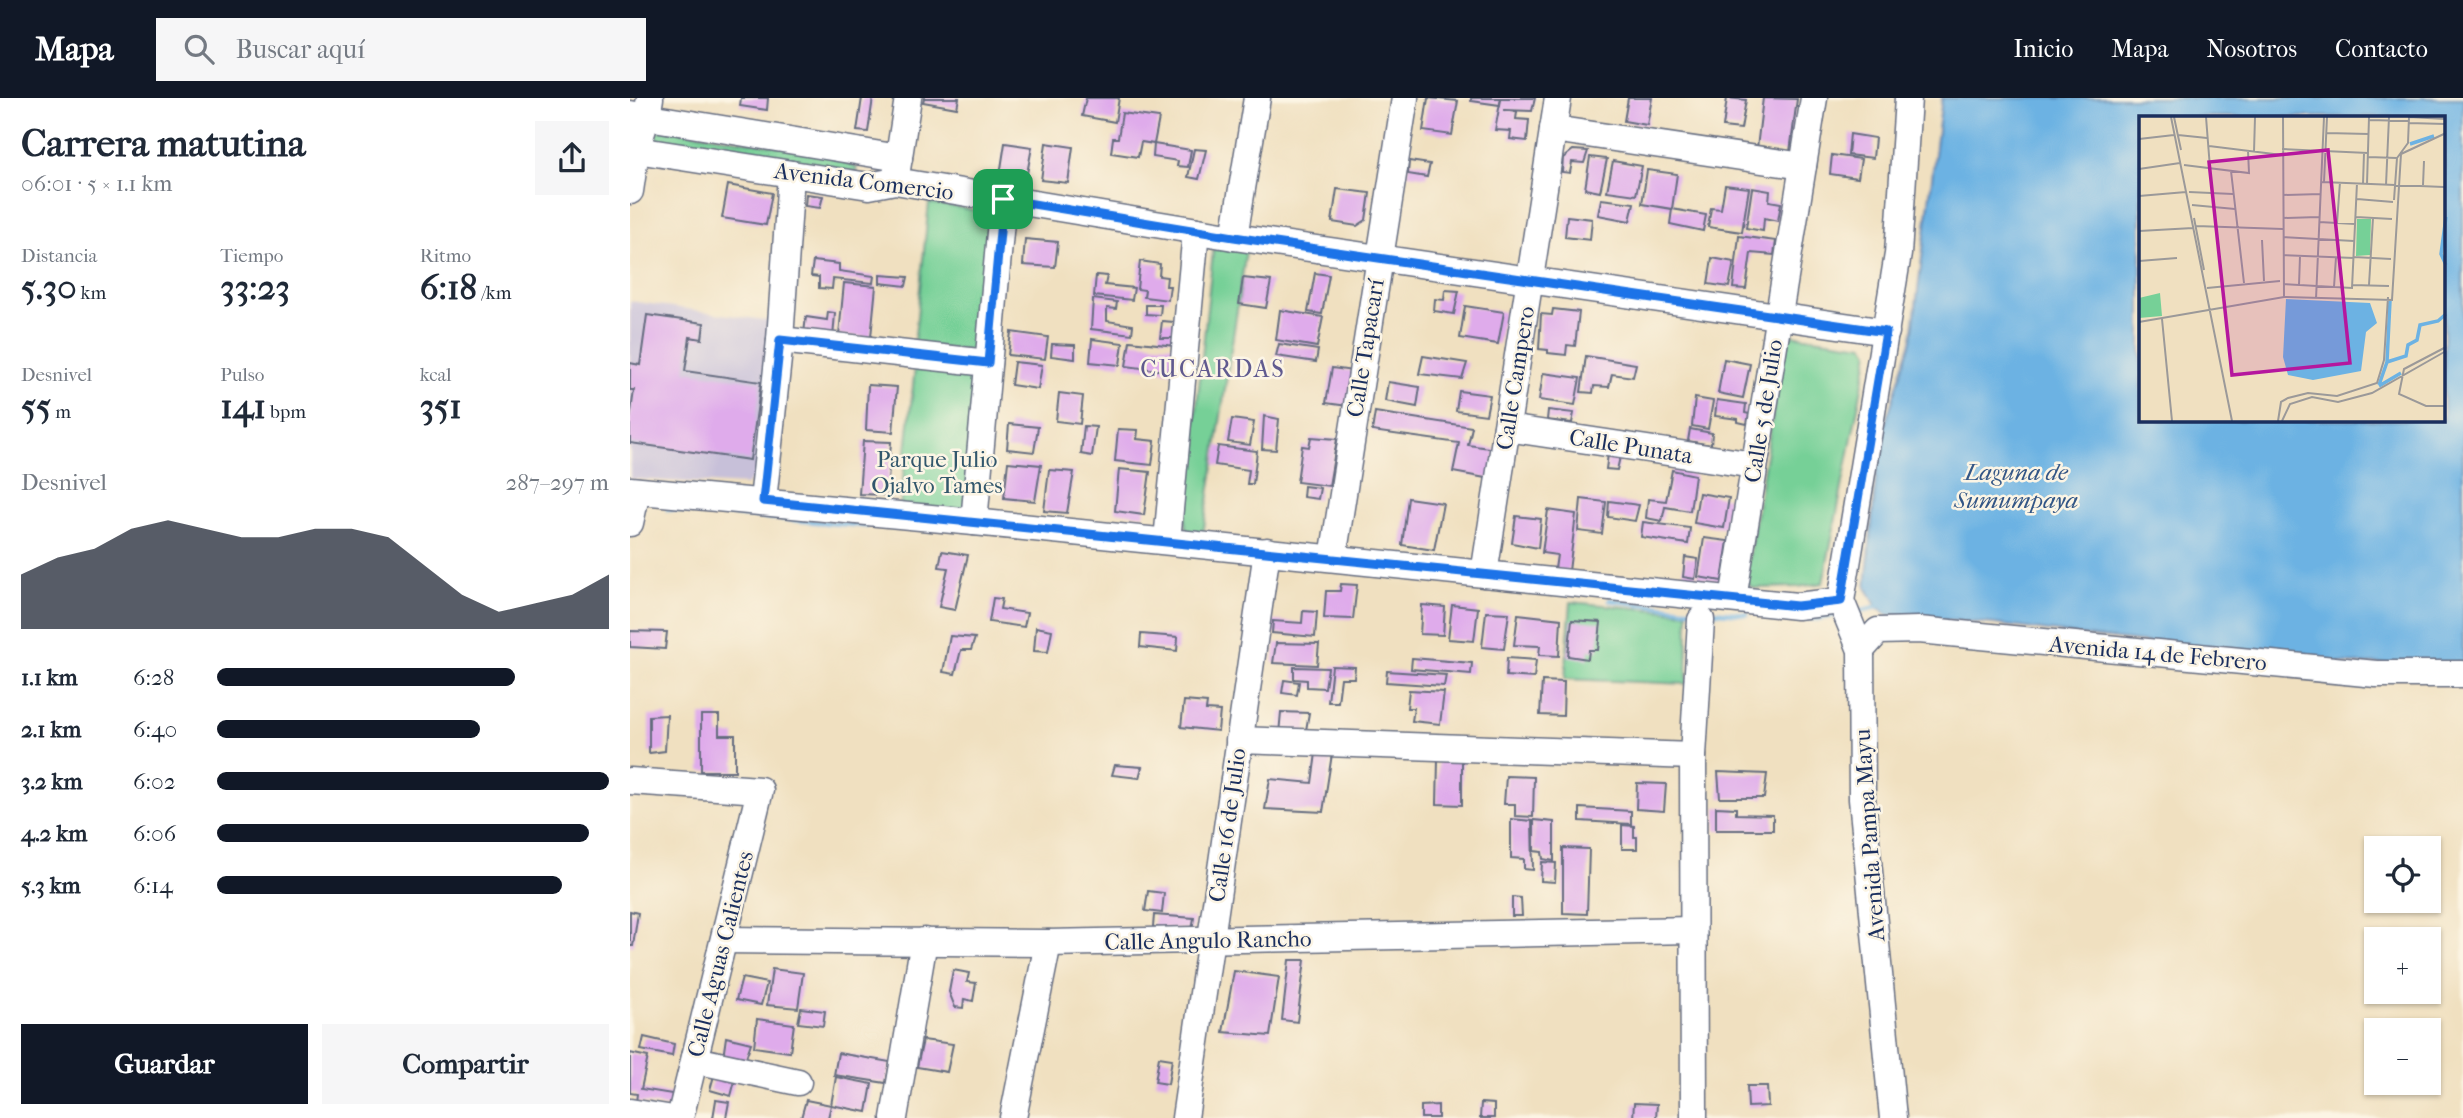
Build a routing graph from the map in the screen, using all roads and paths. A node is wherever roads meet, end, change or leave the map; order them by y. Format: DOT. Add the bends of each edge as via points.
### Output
graph roads {
  1 [pos="908,98"];
  2 [pos="1256,98"];
  3 [pos="1405,98"];
  4 [pos="1558,98"];
  5 [pos="1814,98"];
  6 [pos="1908,98"];
  7 [pos="642,109"];
  8 [pos="1553,129"];
  9 [pos="633,149"];
  10 [pos="1803,166"];
  11 [pos="897,169"];
  12 [pos="791,174"];
  13 [pos="630,191"];
  14 [pos="1003,199"];
  15 [pos="1196,231"];
  16 [pos="1234,237"];
  17 [pos="1378,257"];
  18 [pos="1530,279"];
  19 [pos="1779,316"];
  20 [pos="1886,332"];
  21 [pos="780,340"];
  22 [pos="988,363"];
  23 [pos="1507,428"];
  24 [pos="1754,465"];
  25 [pos="633,491"];
  26 [pos="763,501"];
  27 [pos="974,522"];
  28 [pos="630,523"];
  29 [pos="1167,541"];
  30 [pos="1333,558"];
  31 [pos="1266,560"];
  32 [pos="1484,574"];
  33 [pos="1733,599"];
  34 [pos="1841,601"];
  35 [pos="1701,620"];
  36 [pos="1861,650"];
  37 [pos="2463,674"];
  38 [pos="1239,740"];
  39 [pos="1693,756"];
  40 [pos="630,781"];
  41 [pos="1692,930"];
  42 [pos="724,940"];
  43 [pos="1212,940"];
  44 [pos="924,941"];
  45 [pos="1048,943"];
  46 [pos="695,1060"];
  47 [pos="798,1082"];
  48 [pos="630,1112"];
  49 [pos="667,1118"];
  50 [pos="680,1118"];
  51 [pos="894,1118"];
  52 [pos="1013,1118"];
  53 [pos="1185,1118"];
  54 [pos="1694,1118"];
  55 [pos="1893,1118"];
  1 -- 11 [label="street"];
  2 -- 16 [label="street"];
  3 -- 17 [label="street, Calle Tapacarí"];
  4 -- 8 [label="street, Calle Campero"];
  5 -- 10 [label="street, Calle 5 de Julio"];
  6 -- 20 [label="street" via="1898,254"];
  7 -- 9 [label="street"];
  7 -- 11 [label="street, Avenida Comercio"];
  8 -- 10 [label="street"];
  8 -- 18 [label="street, Calle Campero"];
  9 -- 12 [label="street, Avenida Comercio"];
  9 -- 13 [label="street"];
  10 -- 19 [label="street, Calle 5 de Julio"];
  11 -- 12 [label="street, Avenida Comercio" via="869,186"];
  11 -- 14 [label="street, Avenida Comercio"];
  12 -- 21 [label="street"];
  14 -- 15 [label="street, Avenida Comercio"];
  14 -- 22 [label="street"];
  15 -- 16 [label="street, Avenida Comercio"];
  15 -- 29 [label="street"];
  16 -- 17 [label="street, Avenida Comercio"];
  17 -- 18 [label="street, Avenida Comercio"];
  17 -- 30 [label="street, Calle Tapacarí"];
  18 -- 19 [label="street, Avenida Comercio"];
  18 -- 23 [label="street, Calle Campero"];
  19 -- 20 [label="street, Avenida Comercio"];
  19 -- 24 [label="street, Calle 5 de Julio"];
  20 -- 34 [label="street"];
  21 -- 22 [label="street"];
  21 -- 26 [label="street"];
  22 -- 27 [label="street"];
  23 -- 24 [label="street, Calle Punata"];
  23 -- 32 [label="street, Calle Campero"];
  24 -- 33 [label="street, Calle 5 de Julio"];
  25 -- 26 [label="street"];
  25 -- 28 [label="street"];
  26 -- 27 [label="street"];
  27 -- 29 [label="street"];
  29 -- 31 [label="street"];
  30 -- 31 [label="street"];
  30 -- 32 [label="street"];
  31 -- 38 [label="street, Calle 16 de Julio"];
  32 -- 33 [label="street"];
  33 -- 34 [label="street" via="1797,606"];
  34 -- 36 [label="street, Avenida Pampa Mayu"];
  35 -- 39 [label="street"];
  36 -- 37 [label="street, Avenida 14 de Febrero" via="1878,631 1919,630 2376,674"];
  36 -- 55 [label="street, Avenida Pampa Mayu" via="1862,799"];
  38 -- 39 [label="street"];
  38 -- 43 [label="street, Calle 16 de Julio"];
  39 -- 41 [label="street"];
  40 -- 42 [label="street, Calle Aguas Calientes" via="760,790"];
  41 -- 43 [label="street, Calle Angulo Rancho"];
  41 -- 54 [label="street"];
  42 -- 44 [label="street, Calle Angulo Rancho"];
  42 -- 46 [label="street, Calle Aguas Calientes"];
  43 -- 45 [label="street, Calle Angulo Rancho"];
  43 -- 53 [label="street, Calle 16 de Julio"];
  44 -- 45 [label="street, Calle Angulo Rancho"];
  44 -- 51 [label="street"];
  45 -- 52 [label="street"];
  46 -- 47 [label="street"];
  46 -- 50 [label="street, Calle Aguas Calientes"];
  48 -- 49 [label="street"];
}
